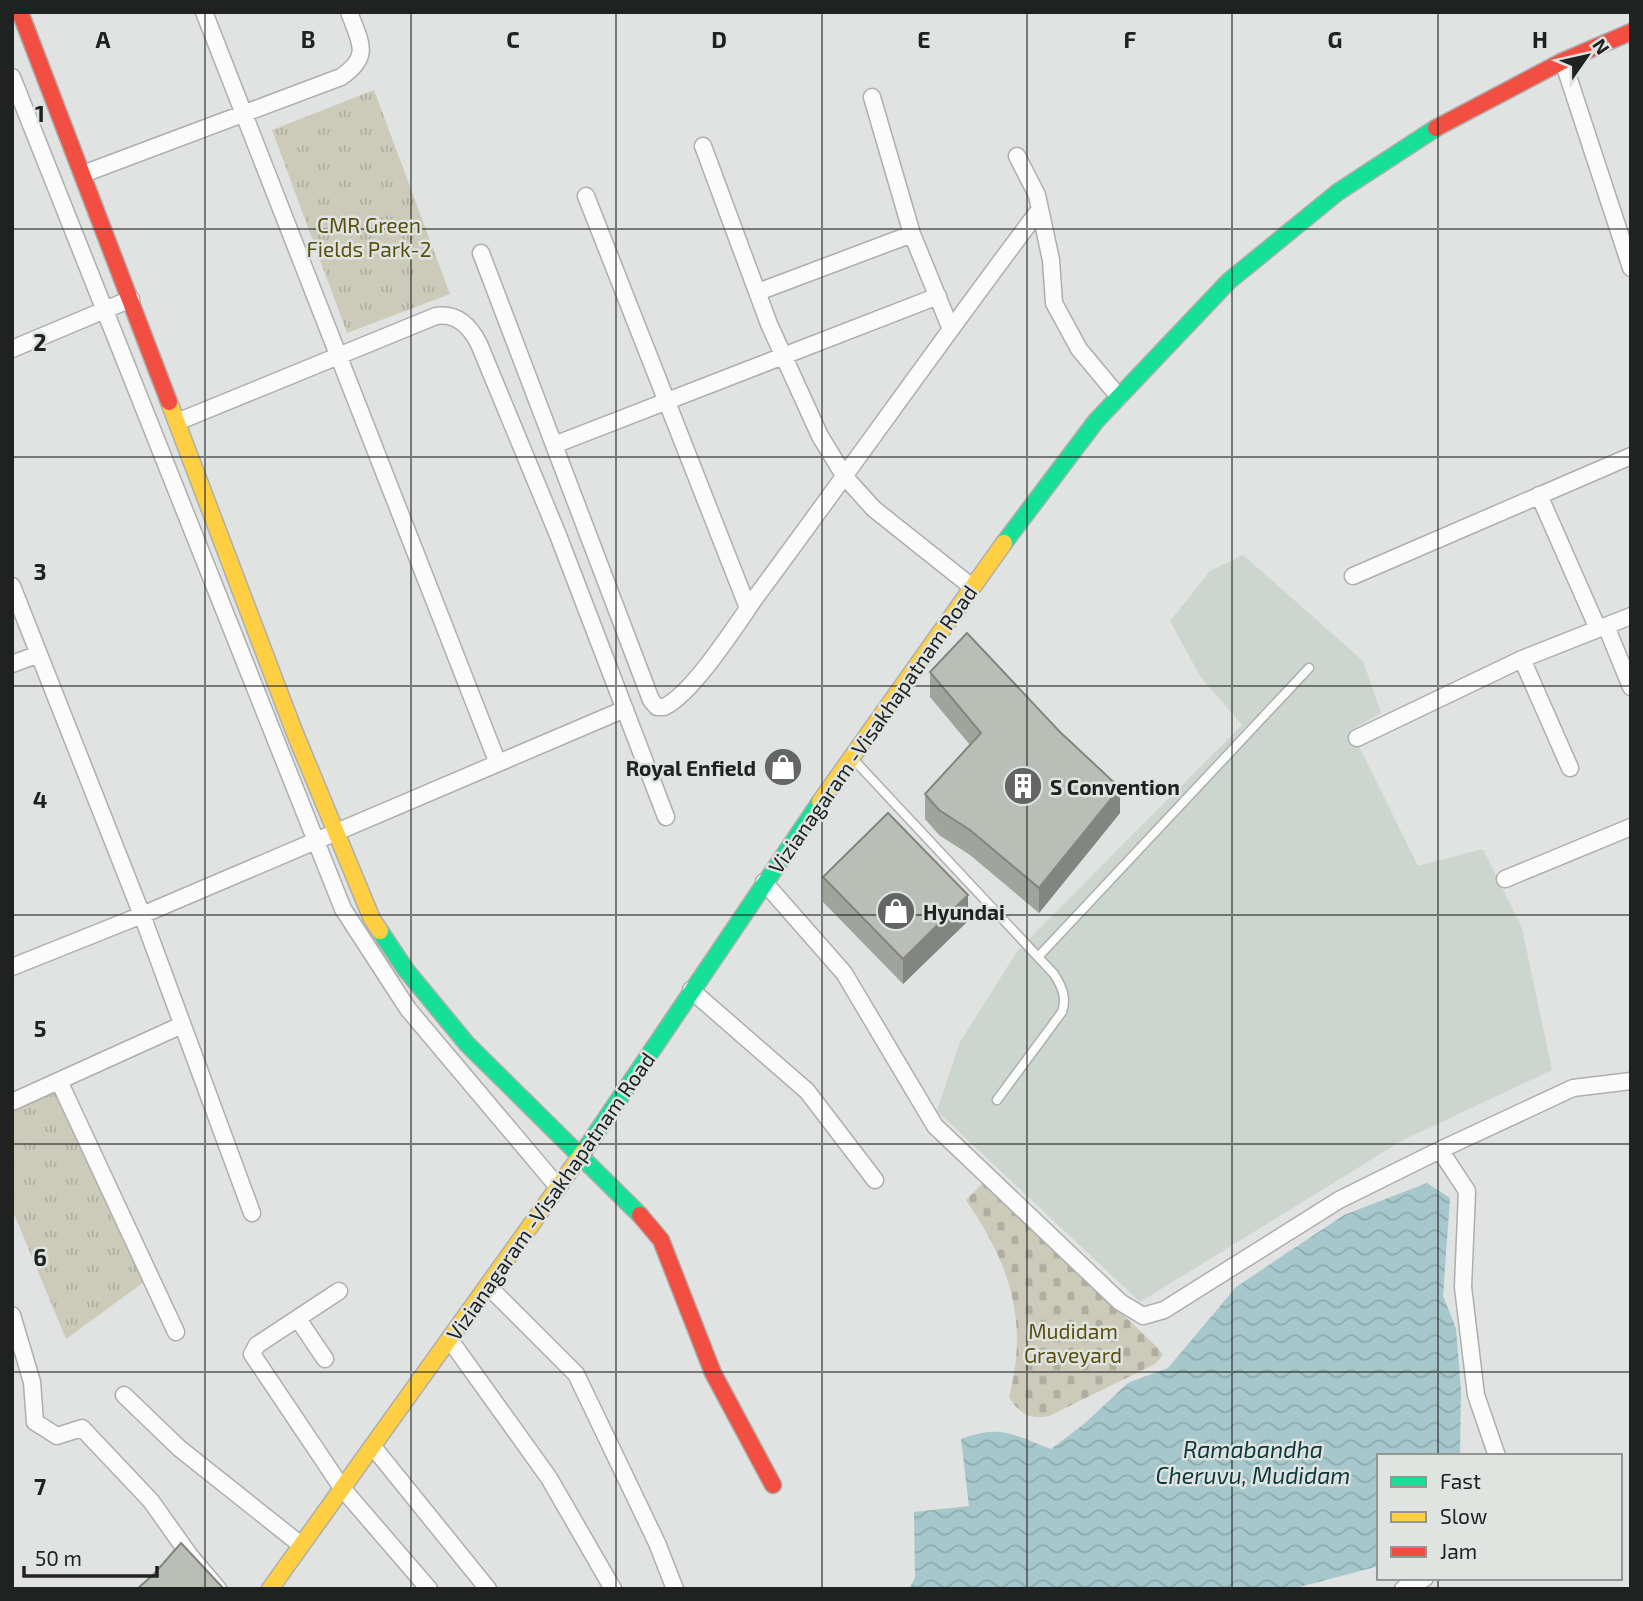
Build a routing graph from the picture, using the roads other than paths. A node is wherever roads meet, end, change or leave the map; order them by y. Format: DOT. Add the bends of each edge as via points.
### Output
graph roads {
  1 [pos="20,12"];
  2 [pos="204,12"];
  3 [pos="349,12"];
  4 [pos="1631,32"];
  5 [pos="1563,61"];
  6 [pos="12,78"];
  7 [pos="872,97"];
  8 [pos="243,116"];
  9 [pos="703,146"];
  10 [pos="1017,156"];
  11 [pos="83,174"];
  12 [pos="586,197"];
  13 [pos="1040,209"];
  14 [pos="912,234"];
  15 [pos="481,253"];
  16 [pos="1631,268"];
  17 [pos="758,292"];
  18 [pos="938,296"];
  19 [pos="131,299"];
  20 [pos="104,311"];
  21 [pos="950,327"];
  22 [pos="12,349"];
  23 [pos="340,354"];
  24 [pos="784,357"];
  25 [pos="1119,397"];
  26 [pos="665,401"];
  27 [pos="177,422"];
  28 [pos="554,445"];
  29 [pos="1631,456"];
  30 [pos="845,477"];
  31 [pos="1539,495"];
  32 [pos="1353,576"];
  33 [pos="12,586"];
  34 [pos="972,587"];
  35 [pos="748,608"];
  36 [pos="1631,617"];
  37 [pos="1602,628"];
  38 [pos="39,653"];
  39 [pos="1522,659"];
  40 [pos="12,664"];
  41 [pos="1309,667"];
  42 [pos="1631,687"];
  43 [pos="625,709"];
  44 [pos="1357,738"];
  45 [pos="852,757"];
  46 [pos="497,761"];
  47 [pos="1570,768"];
  48 [pos="666,817"];
  49 [pos="1631,827"];
  50 [pos="335,831"];
  51 [pos="314,841"];
  52 [pos="1505,879"];
  53 [pos="764,882"];
  54 [pos="142,915"];
  55 [pos="1038,957"];
  56 [pos="12,967"];
  57 [pos="691,990"];
  58 [pos="182,1025"];
  59 [pos="59,1081"];
  60 [pos="1631,1081"];
  61 [pos="997,1100"];
  62 [pos="12,1102"];
  63 [pos="1440,1150"];
  64 [pos="580,1156"];
  65 [pos="875,1180"];
  66 [pos="558,1187"];
  67 [pos="253,1213"];
  68 [pos="488,1286"];
  69 [pos="339,1291"];
  70 [pos="12,1315"];
  71 [pos="298,1318"];
  72 [pos="176,1332"];
  73 [pos="450,1340"];
  74 [pos="325,1359"];
  75 [pos="124,1395"];
  76 [pos="374,1448"];
  77 [pos="1496,1454"];
  78 [pos="773,1485"];
  79 [pos="342,1488"];
  80 [pos="301,1545"];
  81 [pos="1421,1580"];
  82 [pos="218,1589"];
  83 [pos="270,1589"];
  84 [pos="429,1589"];
  85 [pos="488,1589"];
  86 [pos="613,1589"];
  87 [pos="675,1589"];
  88 [pos="1403,1589"];
  1 -- 11 [label="main road"];
  2 -- 8 [label="street"];
  3 -- 8 [label="street" via="362,48 358,65 341,77"];
  4 -- 5 [label="main road, Vizianagaram -Visakhapatnam Road"];
  5 -- 16 [label="street"];
  5 -- 25 [label="main road, Vizianagaram -Visakhapatnam Road" via="1421,136 1338,192 1229,281"];
  6 -- 20 [label="street"];
  7 -- 14 [label="street"];
  8 -- 11 [label="street"];
  8 -- 23 [label="street"];
  9 -- 17 [label="street"];
  10 -- 13 [label="street"];
  11 -- 19 [label="main road"];
  12 -- 26 [label="street"];
  13 -- 21 [label="street"];
  13 -- 25 [label="street" via="1054,303 1079,349"];
  14 -- 17 [label="street"];
  14 -- 18 [label="street"];
  15 -- 28 [label="street"];
  17 -- 24 [label="street"];
  18 -- 21 [label="street"];
  18 -- 24 [label="street"];
  19 -- 20 [label="street"];
  19 -- 27 [label="main road"];
  20 -- 22 [label="street"];
  20 -- 51 [label="street"];
  21 -- 30 [label="street"];
  23 -- 27 [label="street"];
  23 -- 43 [label="street" via="436,316 455,317 472,331"];
  23 -- 46 [label="street"];
  24 -- 26 [label="street"];
  24 -- 30 [label="street" via="820,436"];
  25 -- 34 [label="main road, Vizianagaram -Visakhapatnam Road" via="1096,421"];
  26 -- 28 [label="street"];
  26 -- 35 [label="street"];
  27 -- 50 [label="main road"];
  28 -- 35 [label="street" via="657,707 681,695"];
  29 -- 31 [label="street"];
  30 -- 34 [label="street" via="874,509"];
  30 -- 35 [label="street"];
  31 -- 32 [label="street"];
  31 -- 37 [label="street"];
  33 -- 38 [label="street"];
  34 -- 45 [label="main road, Vizianagaram -Visakhapatnam Road"];
  36 -- 37 [label="street"];
  37 -- 39 [label="street"];
  37 -- 42 [label="street"];
  38 -- 40 [label="street"];
  38 -- 54 [label="street"];
  39 -- 44 [label="street"];
  39 -- 47 [label="street"];
  41 -- 55 [label="lane"];
  43 -- 46 [label="street"];
  43 -- 48 [label="street"];
  45 -- 53 [label="main road, Vizianagaram -Visakhapatnam Road"];
  45 -- 55 [label="lane"];
  46 -- 50 [label="street"];
  49 -- 52 [label="street"];
  50 -- 51 [label="street"];
  50 -- 64 [label="main road" via="372,919 406,970 467,1044"];
  51 -- 54 [label="street"];
  51 -- 66 [label="street" via="343,909 408,1009"];
  53 -- 57 [label="main road, Vizianagaram -Visakhapatnam Road"];
  53 -- 63 [label="street" via="850,982 935,1126 1133,1312 1143,1316 1164,1310 1339,1200"];
  54 -- 56 [label="street"];
  54 -- 58 [label="street"];
  55 -- 61 [label="lane" via="1061,986 1065,1003"];
  57 -- 64 [label="main road, Vizianagaram -Visakhapatnam Road"];
  57 -- 65 [label="street" via="807,1091"];
  58 -- 59 [label="street"];
  58 -- 67 [label="street"];
  59 -- 62 [label="street"];
  59 -- 72 [label="street"];
  60 -- 63 [label="street" via="1573,1088"];
  63 -- 77 [label="street" via="1467,1192 1463,1287 1476,1395"];
  64 -- 66 [label="main road, Vizianagaram -Visakhapatnam Road"];
  64 -- 78 [label="main road" via="661,1240 713,1373"];
  66 -- 68 [label="main road, Vizianagaram -Visakhapatnam Road"];
  68 -- 73 [label="main road, Vizianagaram -Visakhapatnam Road"];
  68 -- 87 [label="street" via="576,1374"];
  69 -- 71 [label="street"];
  70 -- 82 [label="street" via="32,1382 35,1422 57,1436 82,1428 151,1501"];
  71 -- 74 [label="street"];
  71 -- 79 [label="street" via="257,1345 252,1354"];
  73 -- 76 [label="main road, Vizianagaram -Visakhapatnam Road"];
  73 -- 86 [label="street" via="549,1478"];
  75 -- 80 [label="street" via="178,1448"];
  76 -- 79 [label="main road, Vizianagaram -Visakhapatnam Road"];
  76 -- 85 [label="street"];
  79 -- 80 [label="main road, Vizianagaram -Visakhapatnam Road"];
  79 -- 84 [label="street"];
  80 -- 83 [label="main road, Vizianagaram -Visakhapatnam Road"];
  81 -- 88 [label="street"];
}
